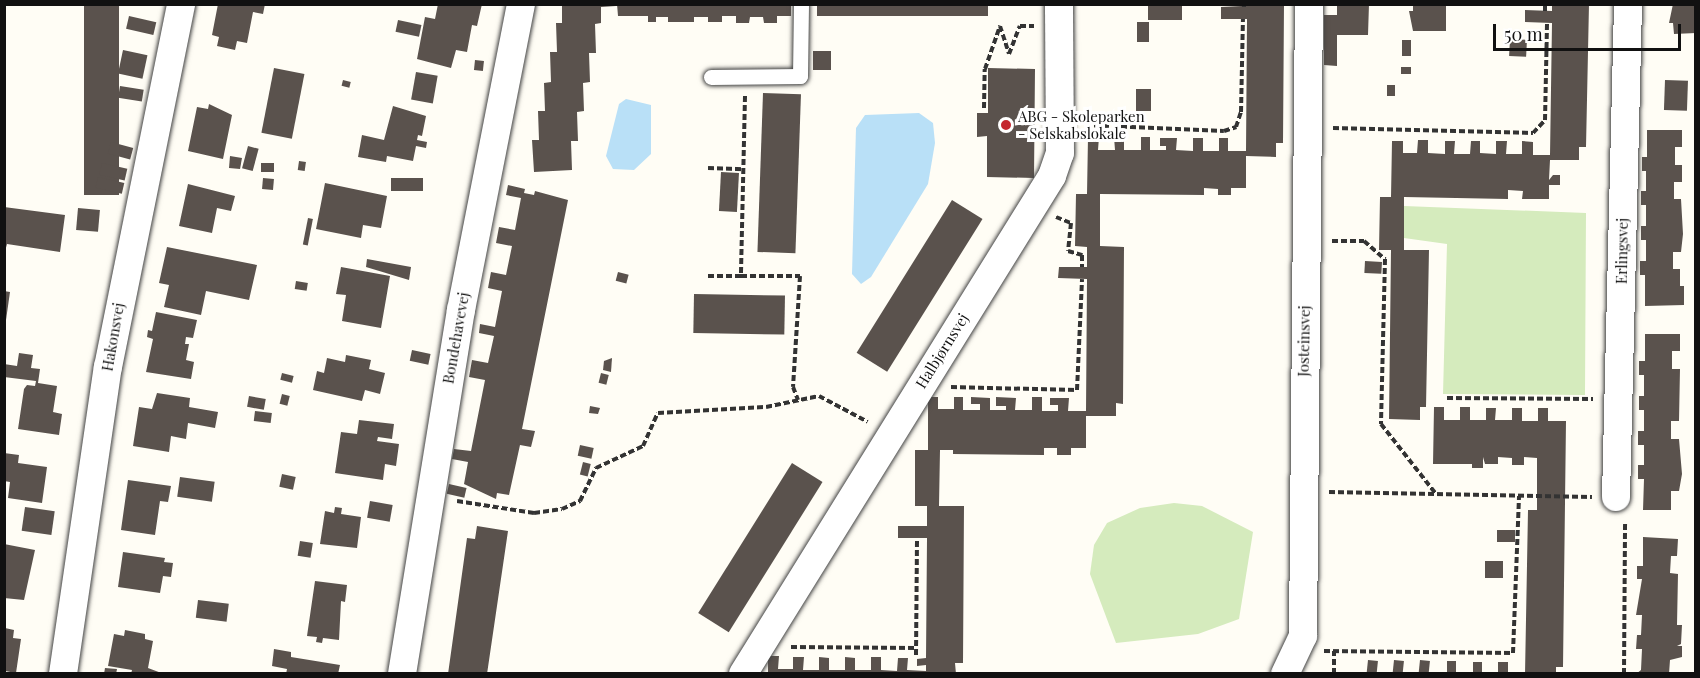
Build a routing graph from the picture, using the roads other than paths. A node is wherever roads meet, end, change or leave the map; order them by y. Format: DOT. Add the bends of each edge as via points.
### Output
graph roads {
  1 [pos="181,4"];
  2 [pos="521,4"];
  3 [pos="801,4"];
  4 [pos="1309,4"];
  5 [pos="1628,4"];
  6 [pos="1060,16"];
  7 [pos="711,77"];
  8 [pos="1616,498"];
  9 [pos="1291,662"];
  10 [pos="63,674"];
  11 [pos="402,674"];
  12 [pos="743,674"];
  1 -- 10 [label="street, Hakonsvej" via="108,367"];
  2 -- 11 [label="street, Bondehavevej" via="428,496"];
  3 -- 7 [label="lane" via="800,76"];
  4 -- 9 [label="street, Josteinsvej" via="1303,636"];
  5 -- 8 [label="street, Erlingsvej"];
  6 -- 12 [label="street, Halbjørnsvej" via="1060,153 1052,176"];
}
